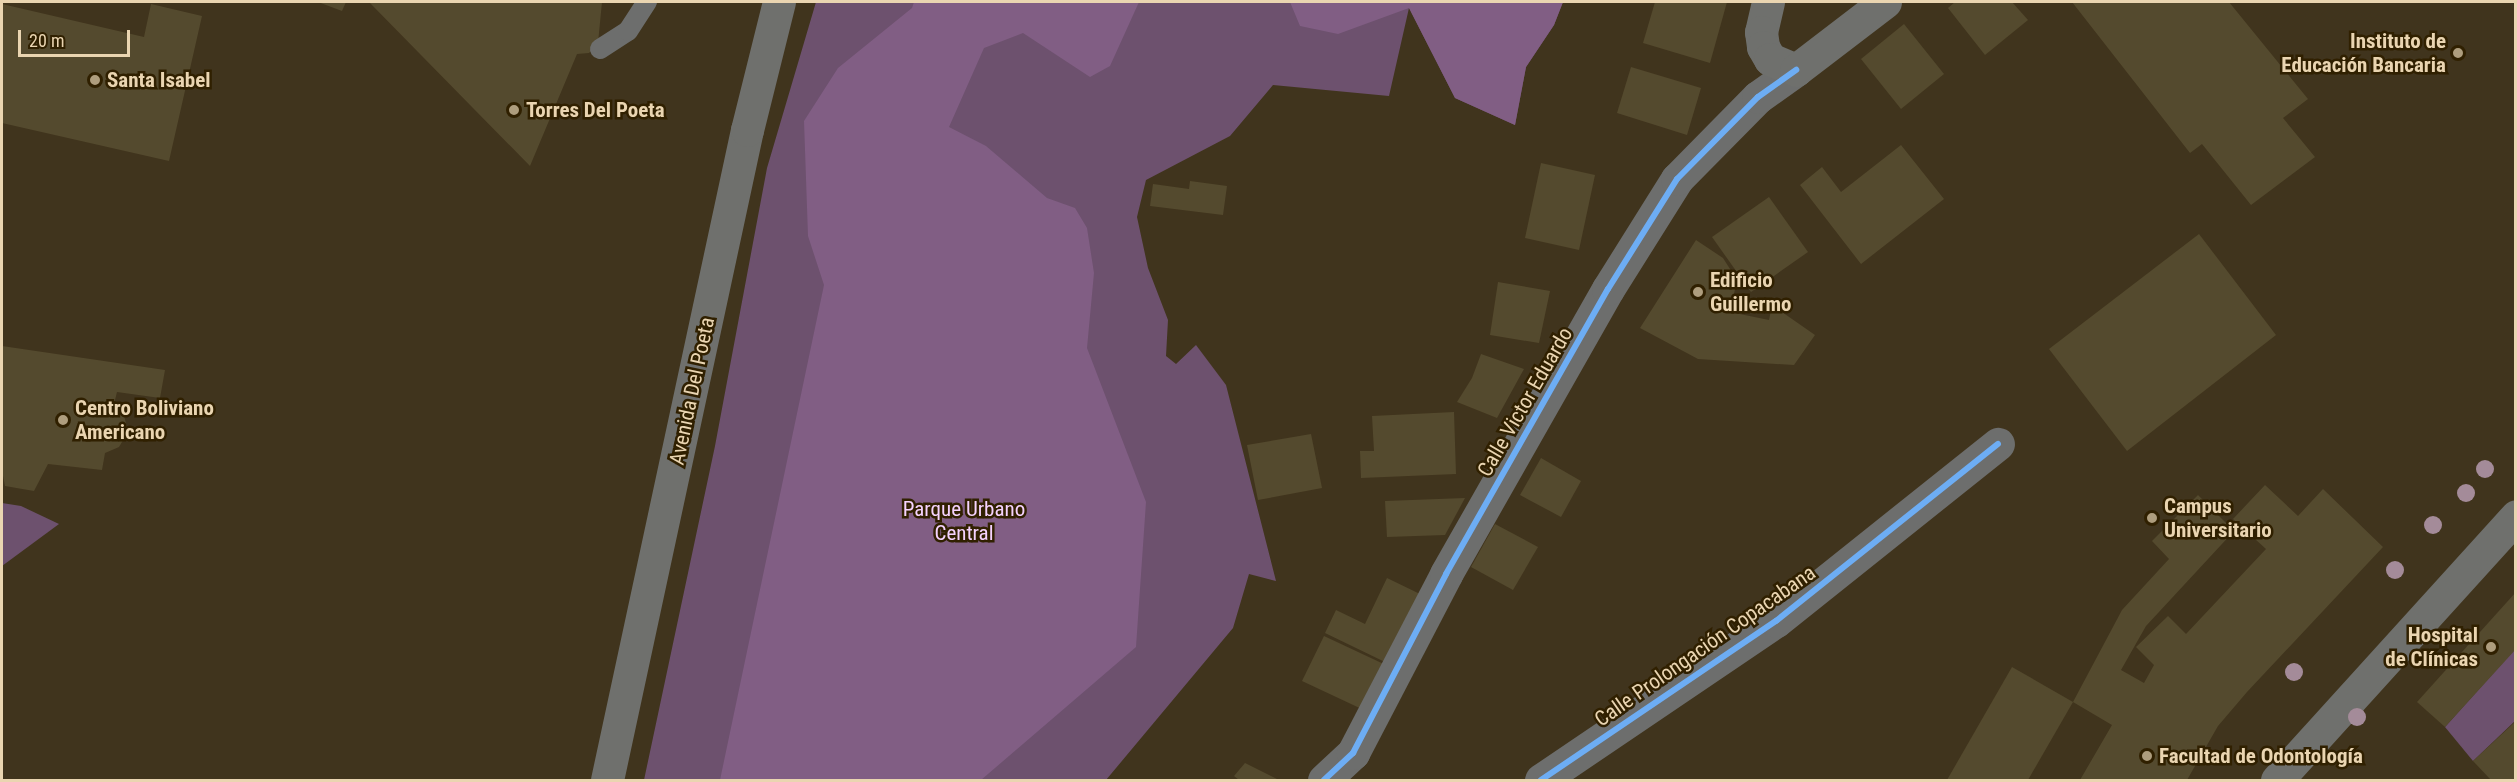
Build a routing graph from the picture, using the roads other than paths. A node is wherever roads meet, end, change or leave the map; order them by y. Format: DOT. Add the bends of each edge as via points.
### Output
graph roads {
  1 [pos="647,2"];
  2 [pos="779,2"];
  3 [pos="1768,2"];
  4 [pos="1885,2"];
  5 [pos="600,49"];
  6 [pos="1796,70"];
  7 [pos="1998,444"];
  8 [pos="2516,516"];
  9 [pos="607,780"];
  10 [pos="1324,780"];
  11 [pos="1541,780"];
  12 [pos="2277,780"];
  1 -- 5 [label="lane" via="628,31"];
  2 -- 9 [label="main road, Avenida Del Poeta" via="747,130"];
  3 -- 6 [label="main road" via="1761,32 1763,47 1770,58"];
  4 -- 6 [label="main road, Calle Victor Eduardo"];
  6 -- 10 [label="street, Calle Victor Eduardo" via="1758,97 1677,179 1608,290 1446,573 1353,753"];
  7 -- 11 [label="street, Calle Prolongación Copacabana" via="1776,621"];
  8 -- 12 [label="main road"];
}
